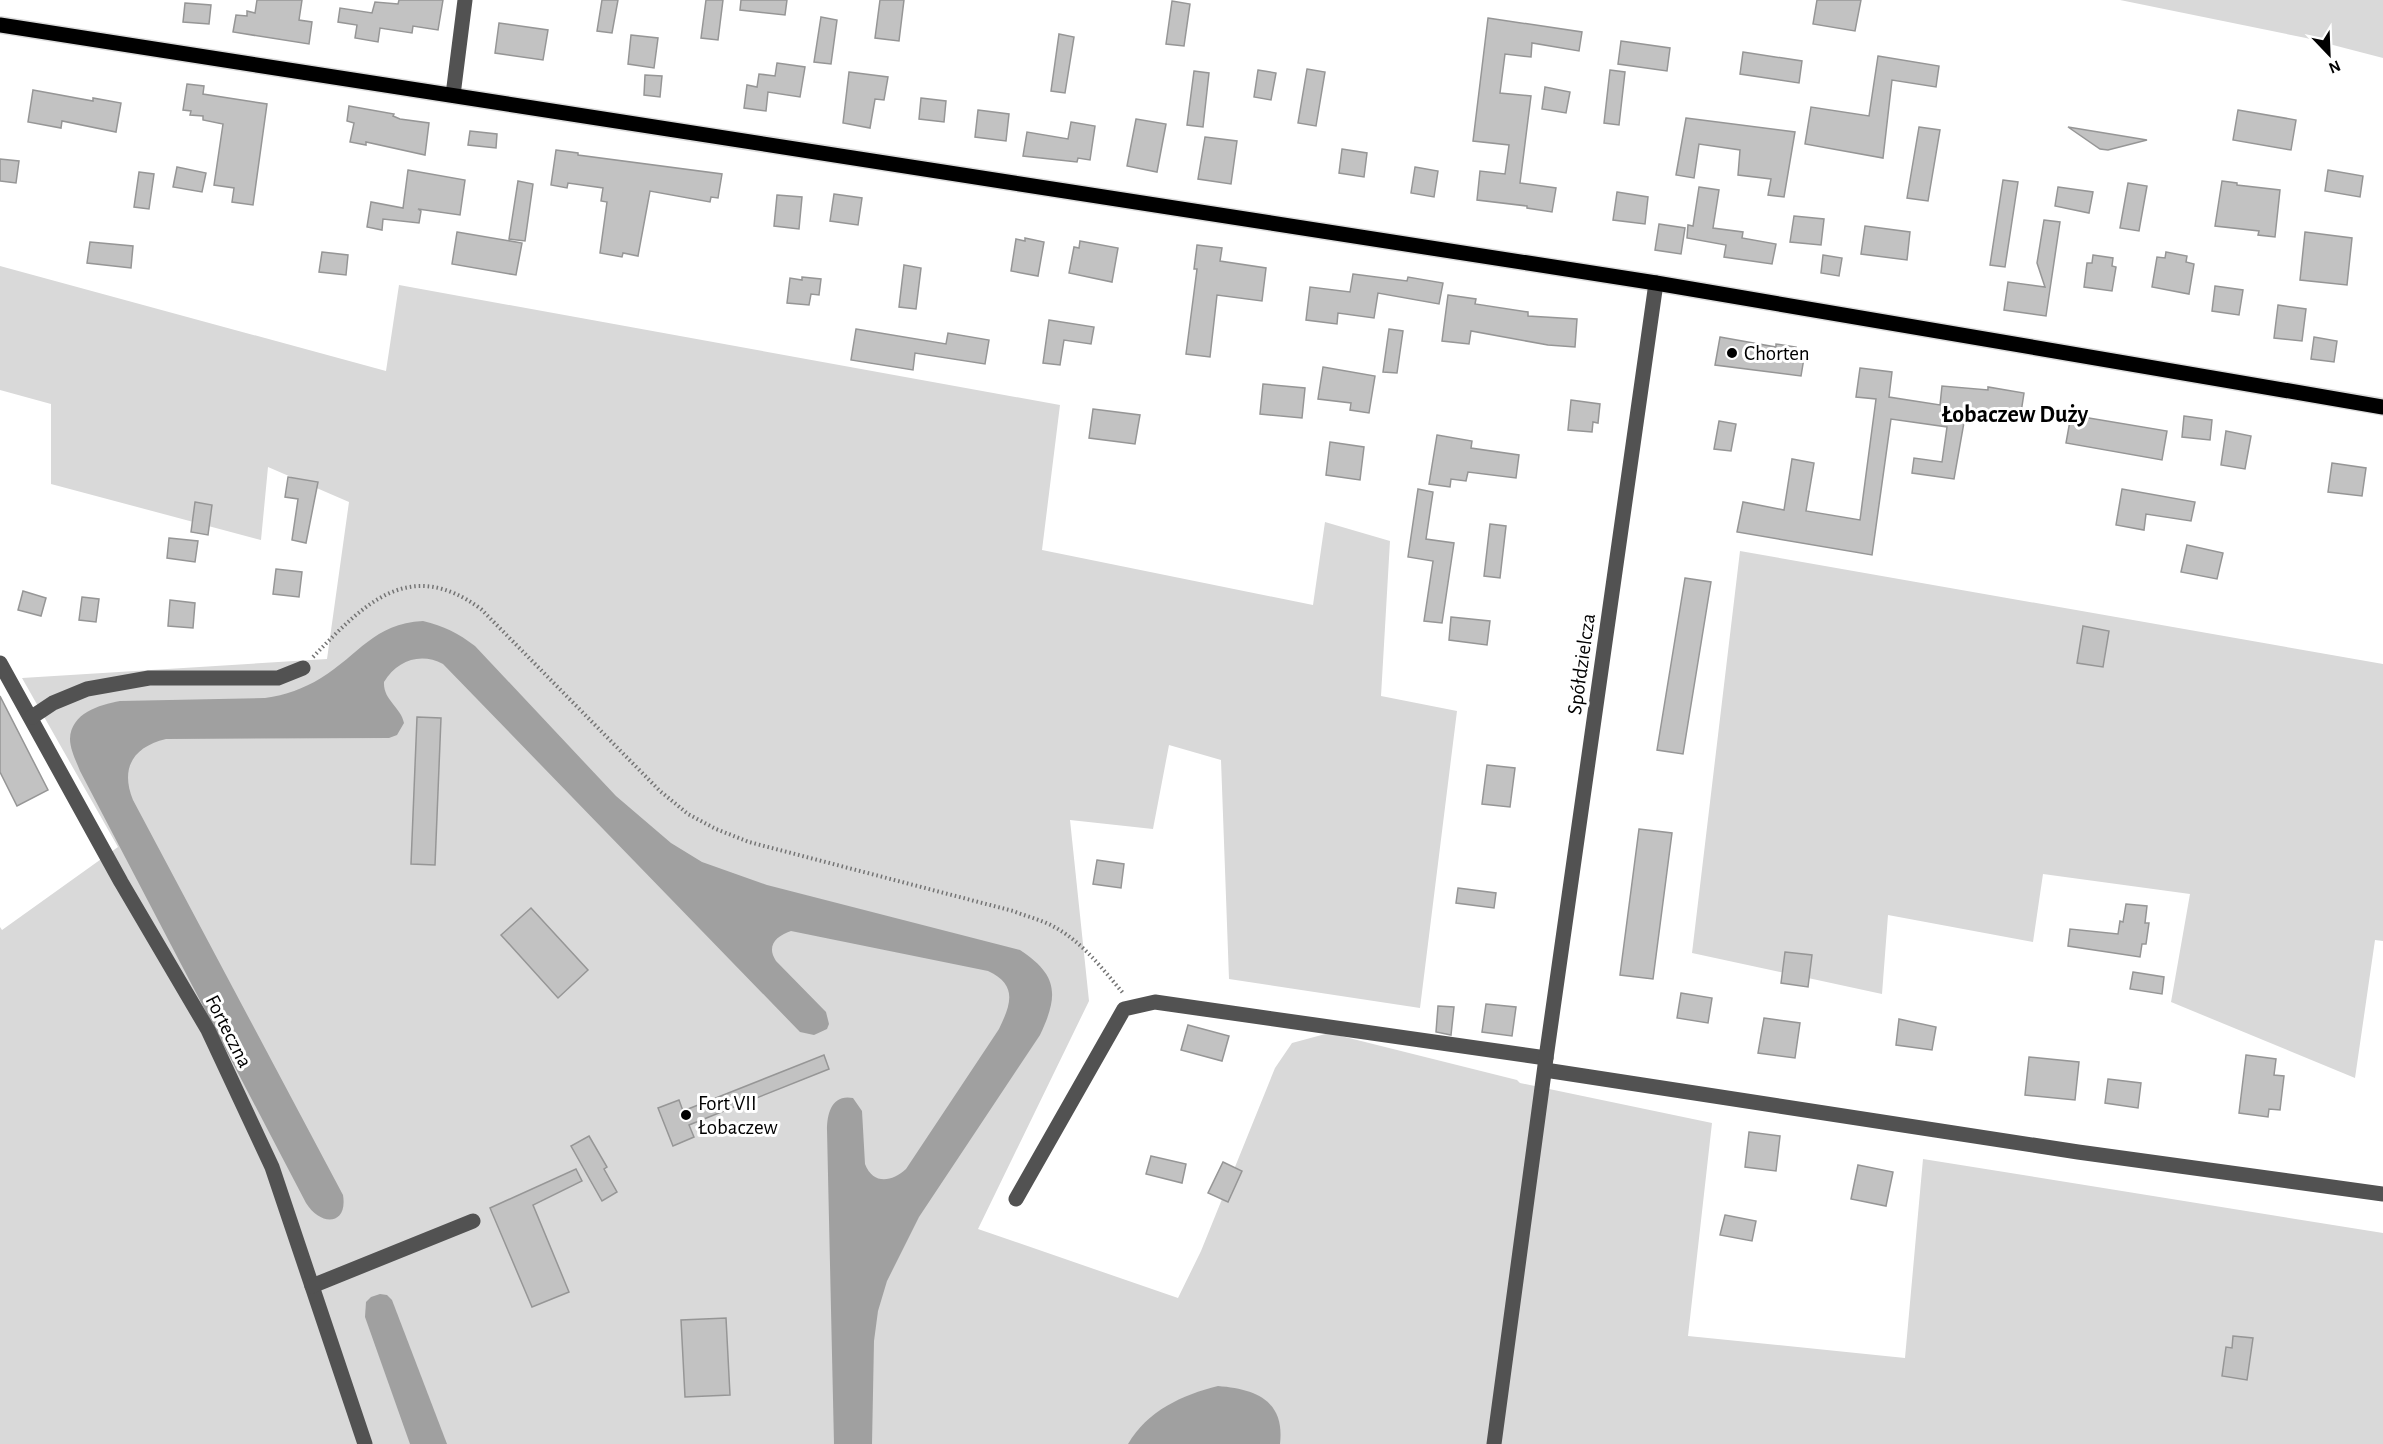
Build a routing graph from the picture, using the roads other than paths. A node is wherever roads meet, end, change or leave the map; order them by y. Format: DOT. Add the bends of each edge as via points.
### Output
graph roads {
  1 [pos="465,0"];
  2 [pos="0,25"];
  3 [pos="453,95"];
  4 [pos="1656,283"];
  5 [pos="2383,407"];
  6 [pos="0,663"];
  7 [pos="303,669"];
  8 [pos="32,717"];
  9 [pos="1546,1059"];
  10 [pos="2383,1194"];
  11 [pos="1016,1199"];
  12 [pos="473,1221"];
  13 [pos="312,1286"];
  14 [pos="365,1444"];
  15 [pos="1494,1444"];
  1 -- 3 [label="street"];
  2 -- 3 [label="main road"];
  3 -- 4 [label="main road"];
  4 -- 5 [label="main road"];
  4 -- 9 [label="street, Spółdzielcza"];
  6 -- 8 [label="street, Forteczna"];
  7 -- 8 [label="street" via="278,678 149,678 87,689"];
  8 -- 13 [label="street, Forteczna" via="121,882 208,1030 272,1167"];
  9 -- 10 [label="street" via="2078,1152"];
  9 -- 11 [label="street" via="1155,1002 1124,1009"];
  9 -- 15 [label="street, Spółdzielcza"];
  12 -- 13 [label="street"];
  13 -- 14 [label="street, Forteczna"];
}
